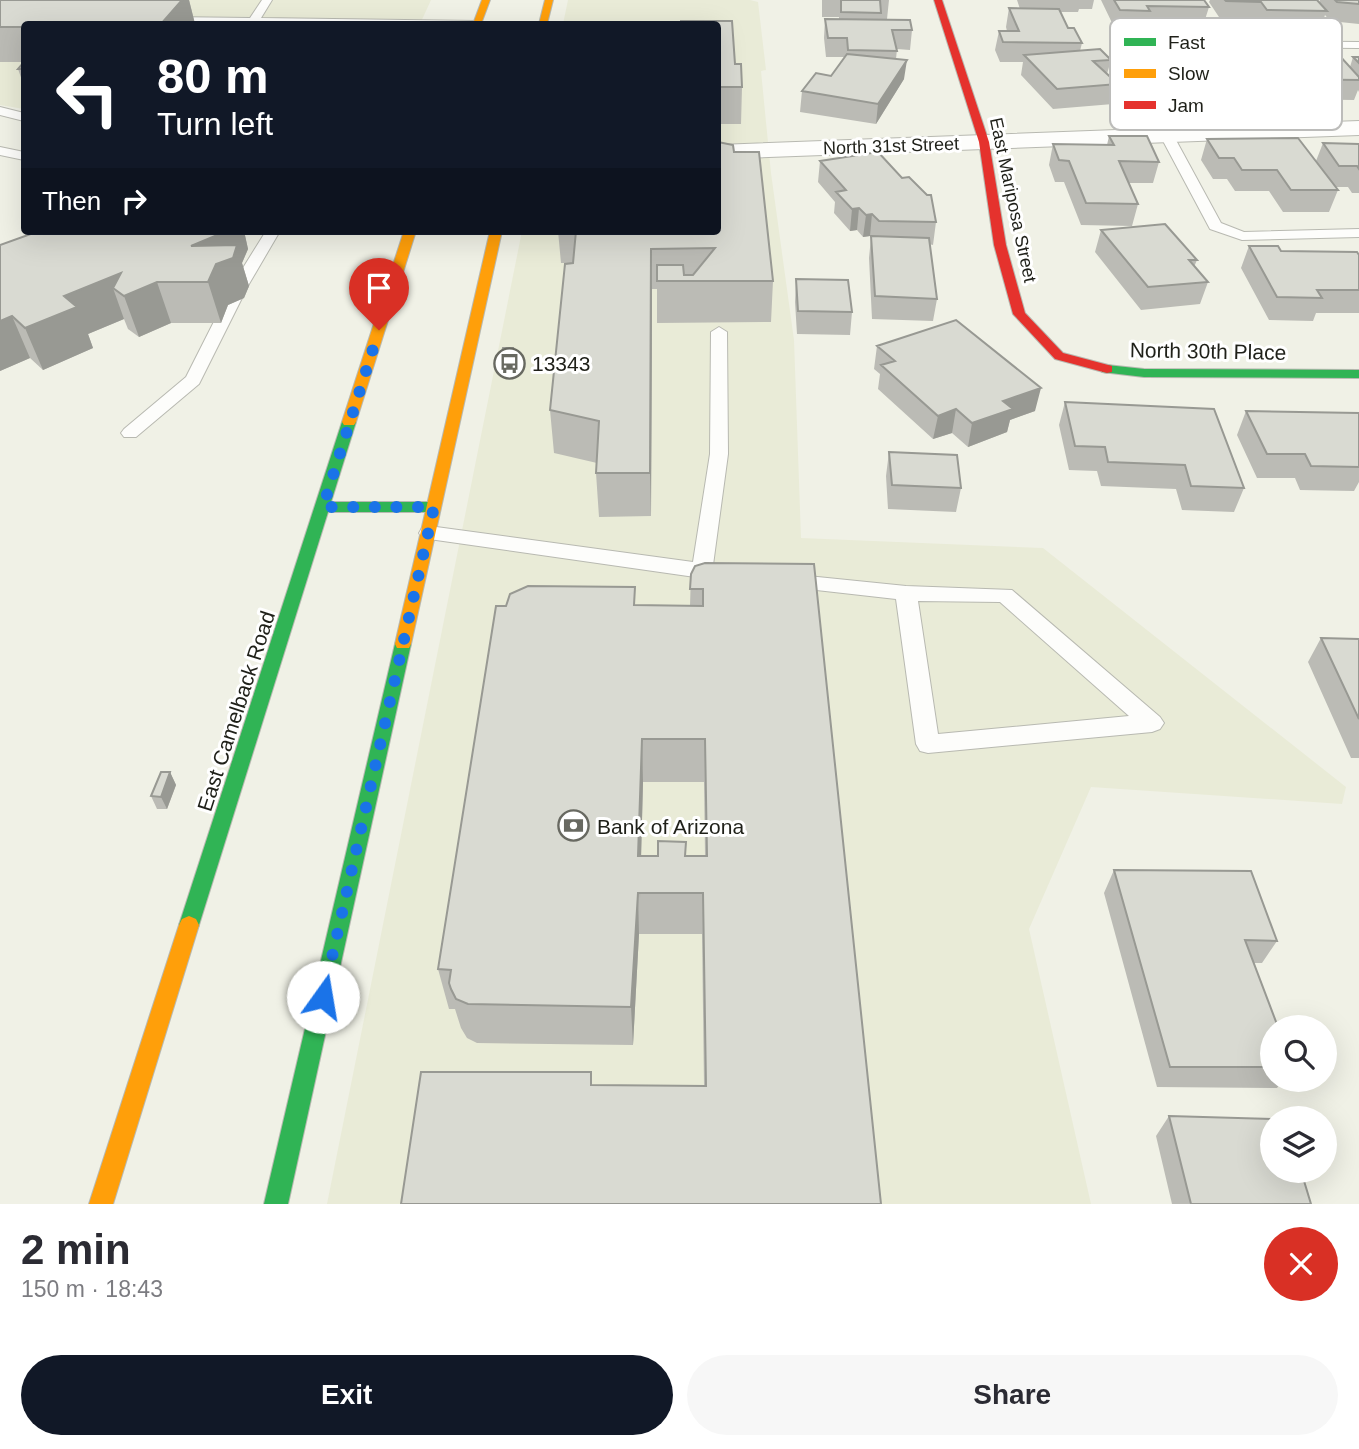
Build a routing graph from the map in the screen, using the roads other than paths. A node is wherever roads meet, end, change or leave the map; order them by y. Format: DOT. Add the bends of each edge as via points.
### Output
graph roads {
  1 [pos="267,0"];
  2 [pos="486,0"];
  3 [pos="549,0"];
  4 [pos="938,0"];
  5 [pos="161,20"];
  6 [pos="191,21"];
  7 [pos="253,21"];
  8 [pos="478,21"];
  9 [pos="544,21"];
  10 [pos="0,111"];
  11 [pos="21,116"];
  12 [pos="1164,130"];
  13 [pos="1282,130"];
  14 [pos="1166,133"];
  15 [pos="984,142"];
  16 [pos="0,151"];
  17 [pos="721,152"];
  18 [pos="21,155"];
  19 [pos="1359,233"];
  20 [pos="271,235"];
  21 [pos="409,235"];
  22 [pos="495,235"];
  23 [pos="719,332"];
  24 [pos="1059,356"];
  25 [pos="1359,374"];
  26 [pos="130,433"];
  27 [pos="323,507"];
  28 [pos="434,507"];
  29 [pos="429,533"];
  30 [pos="702,571"];
  31 [pos="740,575"];
  32 [pos="766,578"];
  33 [pos="906,593"];
  34 [pos="101,1204"];
  35 [pos="276,1204"];
  1 -- 7 [label="lane"];
  2 -- 8 [label="main road"];
  3 -- 9 [label="main road"];
  4 -- 15 [label="main road, East Mariposa Street"];
  5 -- 6 [label="lane"];
  10 -- 11 [label="lane"];
  12 -- 14 [label="lane"];
  13 -- 14 [label="street, North 31st Street"];
  14 -- 15 [label="street, North 31st Street"];
  14 -- 19 [label="lane" via="1215,226 1242,236"];
  15 -- 17 [label="street, North 31st Street"];
  15 -- 24 [label="main road, East Mariposa Street" via="1000,245 1019,314"];
  16 -- 18 [label="lane"];
  20 -- 26 [label="lane" via="193,380"];
  21 -- 27 [label="main road, East Camelback Road"];
  22 -- 28 [label="main road"];
  23 -- 30 [label="lane" via="719,454"];
  24 -- 25 [label="main road, North 30th Place" via="1105,369 1144,373"];
  27 -- 28 [label="main road"];
  27 -- 34 [label="main road, East Camelback Road"];
  28 -- 29 [label="main road"];
  29 -- 30 [label="lane"];
  29 -- 35 [label="main road"];
  30 -- 31 [label="lane"];
  32 -- 33 [label="lane"];
  33 -- 33 [label="lane" via="1005,595 1152,723 928,744"];
}
